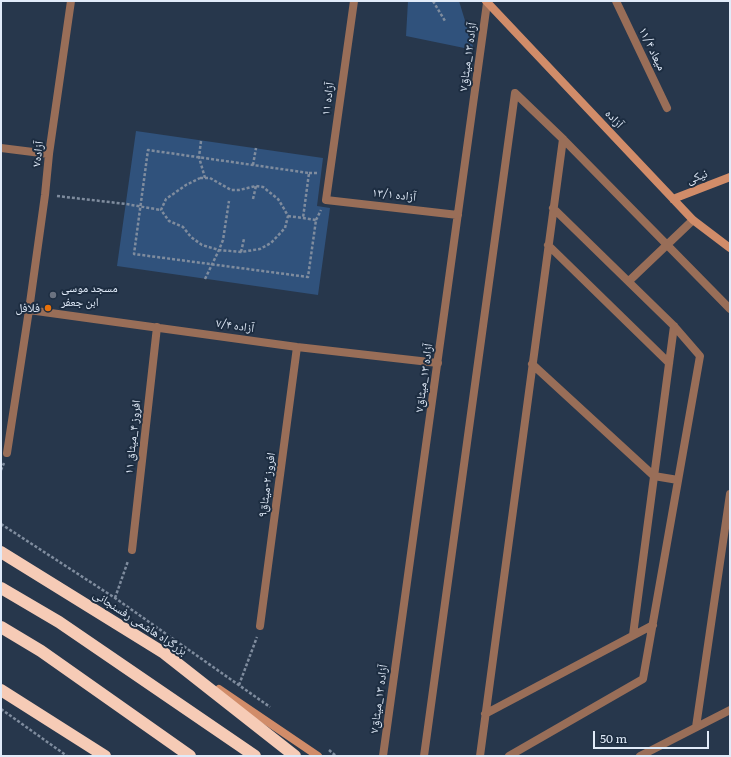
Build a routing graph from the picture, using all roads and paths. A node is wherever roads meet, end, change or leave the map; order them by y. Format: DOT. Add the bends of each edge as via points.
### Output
graph roads {
  1 [pos="71,1"];
  2 [pos="354,1"];
  3 [pos="433,1"];
  4 [pos="616,1"];
  5 [pos="487,2"];
  6 [pos="445,21"];
  7 [pos="667,108"];
  8 [pos="562,139"];
  9 [pos="201,141"];
  10 [pos="1,148"];
  11 [pos="256,148"];
  12 [pos="49,154"];
  13 [pos="200,158"];
  14 [pos="253,165"];
  15 [pos="730,177"];
  16 [pos="205,178"];
  17 [pos="256,186"];
  18 [pos="45,195"];
  19 [pos="253,199"];
  20 [pos="673,199"];
  21 [pos="326,200"];
  22 [pos="229,201"];
  23 [pos="140,206"];
  24 [pos="553,208"];
  25 [pos="161,210"];
  26 [pos="458,215"];
  27 [pos="288,216"];
  28 [pos="304,218"];
  29 [pos="693,220"];
  30 [pos="244,239"];
  31 [pos="667,244"];
  32 [pos="548,245"];
  33 [pos="730,248"];
  34 [pos="220,250"];
  35 [pos="241,252"];
  36 [pos="212,264"];
  37 [pos="205,279"];
  38 [pos="628,281"];
  39 [pos="730,309"];
  40 [pos="29,310"];
  41 [pos="674,326"];
  42 [pos="157,327"];
  43 [pos="297,347"];
  44 [pos="438,363"];
  45 [pos="669,363"];
  46 [pos="532,364"];
  47 [pos="7,453"];
  48 [pos="654,476"];
  49 [pos="678,480"];
  50 [pos="730,494"];
  51 [pos="1,524"];
  52 [pos="132,550"];
  53 [pos="1,552"];
  54 [pos="1,588"];
  55 [pos="115,598"];
  56 [pos="653,625"];
  57 [pos="260,626"];
  58 [pos="1,627"];
  59 [pos="633,635"];
  60 [pos="164,653"];
  61 [pos="239,685"];
  62 [pos="1,690"];
  63 [pos="1,710"];
  64 [pos="730,710"];
  65 [pos="276,712"];
  66 [pos="485,714"];
  67 [pos="696,728"];
  68 [pos="324,747"];
  69 [pos="67,756"];
  70 [pos="105,756"];
  71 [pos="190,756"];
  72 [pos="255,756"];
  73 [pos="296,756"];
  74 [pos="318,756"];
  75 [pos="336,756"];
  76 [pos="383,756"];
  77 [pos="424,756"];
  78 [pos="480,756"];
  79 [pos="509,756"];
  80 [pos="640,756"];
  1 -- 12 [label="street, آزاده۷"];
  2 -- 21 [label="street, آزاده ۱۱"];
  3 -- 6 [label="path"];
  4 -- 7 [label="street, میعاد ۱۱/۴"];
  5 -- 20 [label="street, آزاده"];
  5 -- 26 [label="street, آزاده ۱۳_میثاق۷"];
  8 -- 24 [label="street"];
  8 -- 31 [label="street"];
  8 -- 77 [label="street" via="515,93"];
  9 -- 13 [label="path"];
  10 -- 12 [label="street"];
  11 -- 14 [label="path"];
  12 -- 18 [label="street, آزاده۷"];
  13 -- 14 [label="path"];
  13 -- 16 [label="path"];
  13 -- 23 [label="path" via="148,150"];
  14 -- 28 [label="path" via="309,173"];
  15 -- 20 [label="street, نیکی"];
  16 -- 17 [label="path" via="210,178 231,190"];
  16 -- 25 [label="path" via="200,178 166,199"];
  17 -- 19 [label="path"];
  17 -- 27 [label="path" via="263,187 278,199"];
  18 -- 23 [label="path"];
  18 -- 40 [label="street, آزاده۷"];
  20 -- 29 [label="street, آزاده"];
  21 -- 26 [label="street, آزاده ۱۳/۱"];
  22 -- 34 [label="path"];
  23 -- 25 [label="path"];
  23 -- 36 [label="path" via="134,254"];
  24 -- 32 [label="street"];
  24 -- 38 [label="street"];
  25 -- 34 [label="path" via="169,221 183,227 202,245"];
  26 -- 44 [label="street, آزاده ۱۳_میثاق۷"];
  27 -- 28 [label="path"];
  27 -- 35 [label="path" via="285,228 271,243 260,250"];
  28 -- 36 [label="path" via="316,220 308,278"];
  29 -- 31 [label="street"];
  29 -- 33 [label="street, آزاده"];
  30 -- 35 [label="path"];
  31 -- 38 [label="street"];
  31 -- 39 [label="street"];
  32 -- 45 [label="street"];
  32 -- 46 [label="street"];
  34 -- 35 [label="path"];
  34 -- 36 [label="path"];
  36 -- 37 [label="path"];
  38 -- 41 [label="street"];
  40 -- 42 [label="street, آزاده ۷/۴"];
  40 -- 47 [label="street, آزاده۷"];
  41 -- 45 [label="street"];
  41 -- 49 [label="street" via="700,356"];
  42 -- 43 [label="street, آزاده ۷/۴"];
  42 -- 52 [label="street, افروز ۴_میثاق ۱۱"];
  43 -- 44 [label="street, آزاده ۷/۴"];
  43 -- 57 [label="street, افروز ۲-میثاق۹"];
  44 -- 76 [label="street, آزاده ۱۳_میثاق۷"];
  45 -- 48 [label="street"];
  46 -- 48 [label="street"];
  46 -- 66 [label="street"];
  48 -- 49 [label="street"];
  48 -- 59 [label="street"];
  49 -- 56 [label="street"];
  50 -- 67 [label="street"];
  51 -- 55 [label="path"];
  52 -- 55 [label="path"];
  53 -- 60 [label="highway, بزرگراه هاشمی رفسنجانی"];
  54 -- 72 [label="highway" via="59,622"];
  55 -- 61 [label="path"];
  56 -- 59 [label="street"];
  56 -- 79 [label="street" via="643,678"];
  57 -- 61 [label="path"];
  58 -- 71 [label="highway" via="41,651"];
  59 -- 66 [label="street"];
  60 -- 73 [label="highway, بزرگراه هاشمی رفسنجانی"];
  60 -- 74 [label="street"];
  61 -- 65 [label="path"];
  62 -- 70 [label="highway"];
  63 -- 69 [label="path"];
  64 -- 67 [label="street"];
  66 -- 78 [label="street"];
  67 -- 80 [label="street"];
  68 -- 75 [label="path"];
}
